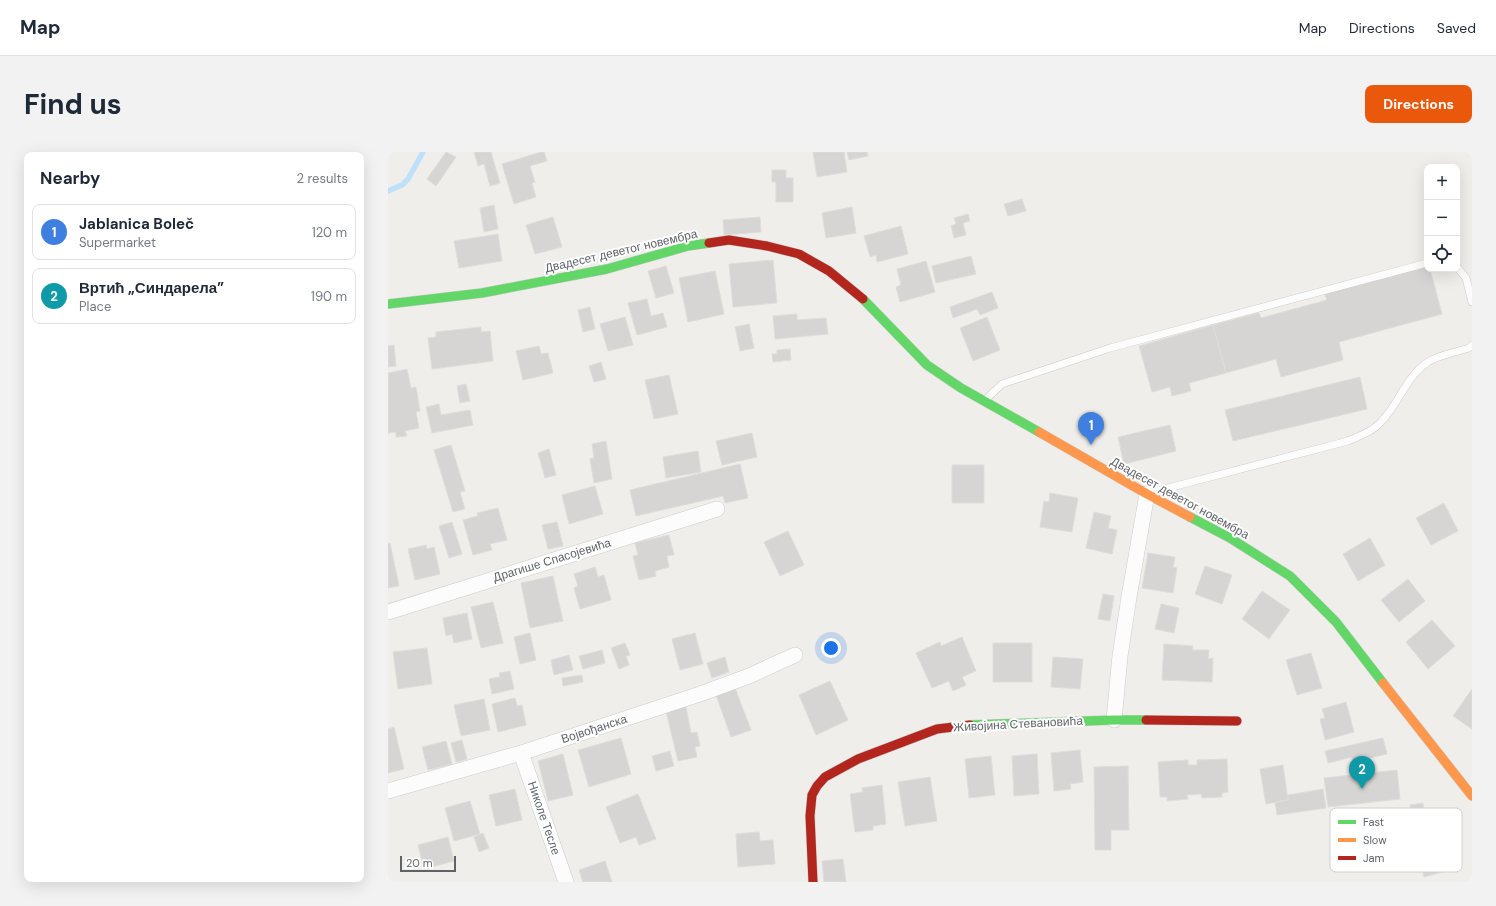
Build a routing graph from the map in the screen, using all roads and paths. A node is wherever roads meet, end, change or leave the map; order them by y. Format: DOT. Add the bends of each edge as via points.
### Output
graph roads {
  1 [pos="1424,264"];
  2 [pos="1460,271"];
  3 [pos="1472,302"];
  4 [pos="388,304"];
  5 [pos="1472,345"];
  6 [pos="984,401"];
  7 [pos="1147,494"];
  8 [pos="717,509"];
  9 [pos="388,612"];
  10 [pos="795,655"];
  11 [pos="1114,720"];
  12 [pos="1237,721"];
  13 [pos="521,753"];
  14 [pos="388,791"];
  15 [pos="1472,796"];
  16 [pos="566,882"];
  17 [pos="813,882"];
  1 -- 6 [label="lane" via="1110,348 1002,384"];
  2 -- 3 [label="lane" via="1466,278"];
  4 -- 6 [label="street, Двадесет деветог новембра" via="482,293 607,269 688,246 729,240 767,246 799,254 829,271 857,293 927,365"];
  5 -- 7 [label="lane" via="1428,361 1409,380 1380,424 1362,435 1348,441"];
  6 -- 7 [label="street, Двадесет деветог новембра"];
  7 -- 11 [label="street" via="1120,656"];
  7 -- 15 [label="street, Двадесет деветог новембра" via="1230,538 1290,576 1336,622"];
  8 -- 9 [label="street, Драгише Спасојевића"];
  10 -- 13 [label="street, Војвођанска" via="749,676"];
  11 -- 12 [label="street, Живојина Стевановића"];
  11 -- 17 [label="street, Живојина Стевановића" via="971,725 937,729 858,759 833,772 822,780 812,795 810,816"];
  13 -- 14 [label="street, Војвођанска"];
  13 -- 16 [label="street, Николе Тесле"];
}
